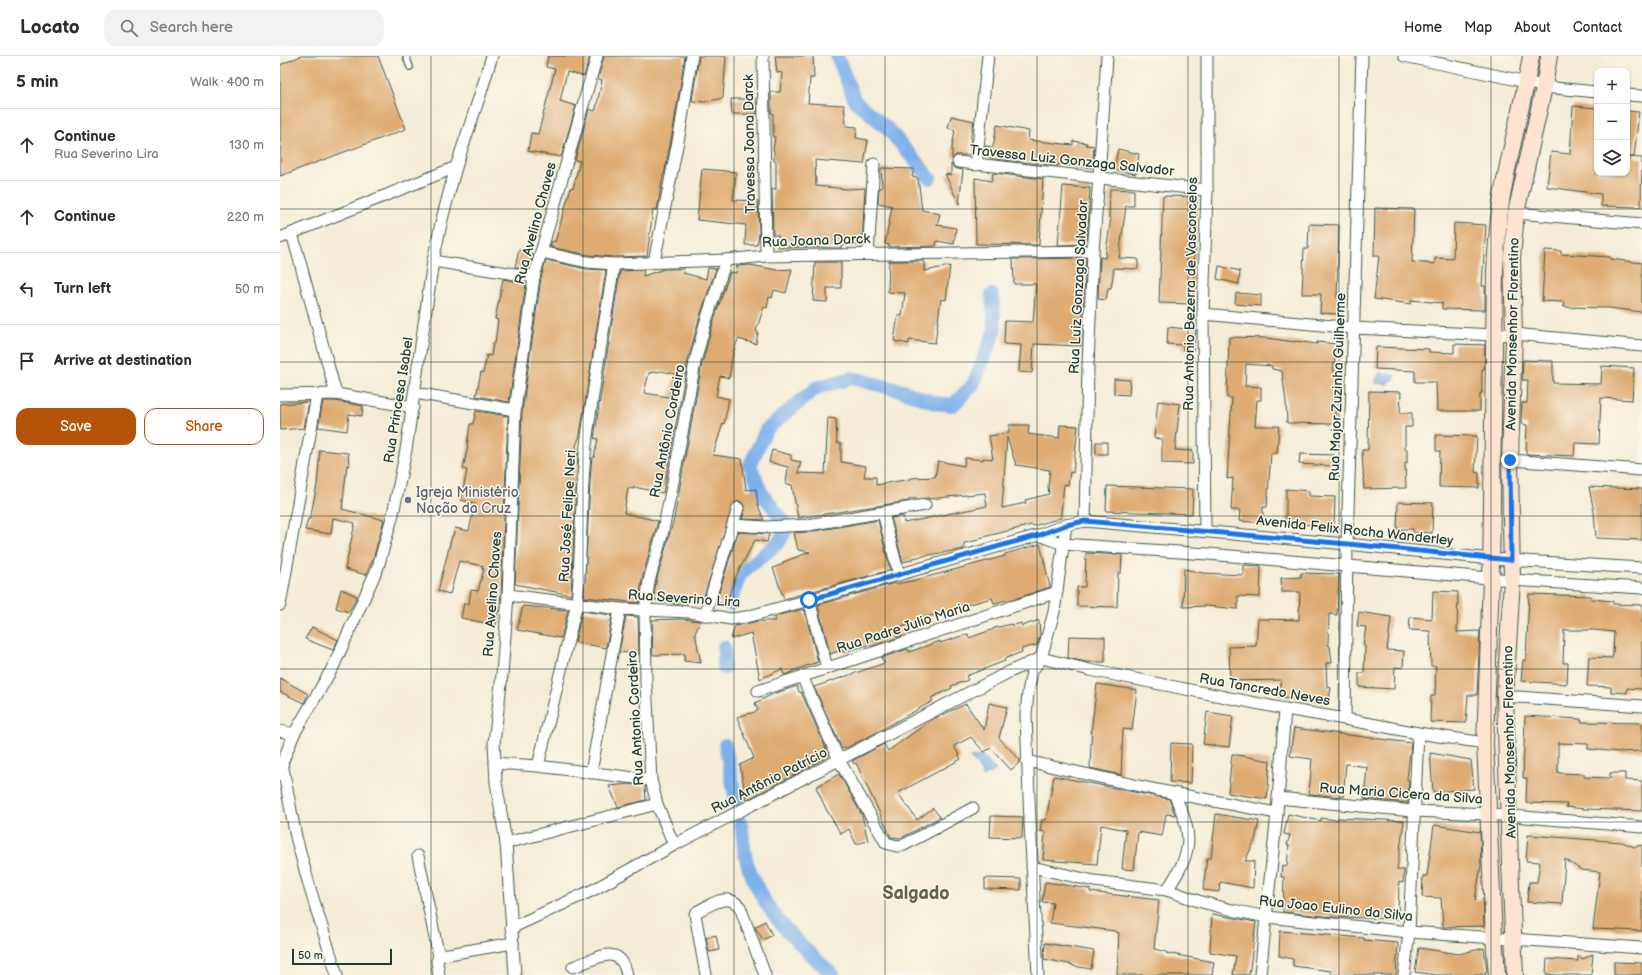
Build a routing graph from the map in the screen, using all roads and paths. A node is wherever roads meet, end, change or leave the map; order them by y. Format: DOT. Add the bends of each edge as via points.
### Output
graph roads {
  1 [pos="406,56"];
  2 [pos="492,56"];
  3 [pos="597,56"];
  4 [pos="692,56"];
  5 [pos="762,56"];
  6 [pos="988,56"];
  7 [pos="1107,56"];
  8 [pos="1207,56"];
  9 [pos="1362,56"];
  10 [pos="1404,56"];
  11 [pos="1531,56"];
  12 [pos="1549,56"];
  13 [pos="410,67"];
  14 [pos="1527,82"];
  15 [pos="1544,87"];
  16 [pos="1594,92"];
  17 [pos="1630,95"];
  18 [pos="1642,96"];
  19 [pos="958,162"];
  20 [pos="874,164"];
  21 [pos="976,165"];
  22 [pos="456,167"];
  23 [pos="1100,178"];
  24 [pos="1207,190"];
  25 [pos="1516,213"];
  26 [pos="1642,224"];
  27 [pos="292,233"];
  28 [pos="280,238"];
  29 [pos="1093,251"];
  30 [pos="541,252"];
  31 [pos="868,254"];
  32 [pos="766,256"];
  33 [pos="726,260"];
  34 [pos="433,261"];
  35 [pos="654,262"];
  36 [pos="614,264"];
  37 [pos="534,277"];
  38 [pos="1203,314"];
  39 [pos="1354,328"];
  40 [pos="1514,334"];
  41 [pos="1494,335"];
  42 [pos="1642,346"];
  43 [pos="415,392"];
  44 [pos="336,394"];
  45 [pos="280,395"];
  46 [pos="317,395"];
  47 [pos="413,407"];
  48 [pos="515,410"];
  49 [pos="1510,460"];
  50 [pos="1642,470"];
  51 [pos="925,505"];
  52 [pos="738,508"];
  53 [pos="883,513"];
  54 [pos="1085,521"];
  55 [pos="734,525"];
  56 [pos="1066,525"];
  57 [pos="1205,531"];
  58 [pos="1039,535"];
  59 [pos="1063,544"];
  60 [pos="1348,544"];
  61 [pos="1491,559"];
  62 [pos="1511,560"];
  63 [pos="1348,566"];
  64 [pos="1642,568"];
  65 [pos="899,575"];
  66 [pos="1491,578"];
  67 [pos="1512,580"];
  68 [pos="1642,588"];
  69 [pos="1056,592"];
  70 [pos="508,595"];
  71 [pos="809,600"];
  72 [pos="577,603"];
  73 [pos="280,605"];
  74 [pos="620,609"];
  75 [pos="645,610"];
  76 [pos="705,615"];
  77 [pos="1041,658"];
  78 [pos="827,668"];
  79 [pos="802,676"];
  80 [pos="758,691"];
  81 [pos="1505,696"];
  82 [pos="1642,706"];
  83 [pos="1285,709"];
  84 [pos="1345,719"];
  85 [pos="280,730"];
  86 [pos="1418,733"];
  87 [pos="294,734"];
  88 [pos="1485,743"];
  89 [pos="839,760"];
  90 [pos="1027,761"];
  91 [pos="495,763"];
  92 [pos="281,766"];
  93 [pos="538,766"];
  94 [pos="591,774"];
  95 [pos="651,780"];
  96 [pos="1174,794"];
  97 [pos="1278,798"];
  98 [pos="657,804"];
  99 [pos="973,808"];
  100 [pos="1413,812"];
  101 [pos="1277,813"];
  102 [pos="1489,814"];
  103 [pos="1509,817"];
  104 [pos="1642,827"];
  105 [pos="506,843"];
  106 [pos="674,845"];
  107 [pos="418,856"];
  108 [pos="1032,867"];
  109 [pos="1167,890"];
  110 [pos="1267,917"];
  111 [pos="511,928"];
  112 [pos="1409,932"];
  113 [pos="1494,937"];
  114 [pos="1514,939"];
  115 [pos="513,943"];
  116 [pos="1642,948"];
  117 [pos="439,957"];
  118 [pos="573,967"];
  119 [pos="337,975"];
  120 [pos="439,975"];
  121 [pos="515,975"];
  122 [pos="627,975"];
  123 [pos="706,975"];
  124 [pos="765,975"];
  125 [pos="1041,975"];
  126 [pos="1260,975"];
  127 [pos="1404,975"];
  128 [pos="1497,975"];
  129 [pos="1515,975"];
  1 -- 13 [label="lane"];
  2 -- 22 [label="street, Rua Princesa Isabel"];
  3 -- 30 [label="street, Rua Avelino Chaves"];
  4 -- 35 [label="street"];
  5 -- 32 [label="street, Travessa Joana Darck"];
  6 -- 21 [label="street"];
  7 -- 23 [label="street, Rua Luiz Gonzaga Salvador"];
  8 -- 24 [label="street, Rua Antonio Bezerra de Vasconcelos"];
  9 -- 39 [label="street, Rua Major Zuzinha Guilherme"];
  10 -- 14 [label="street"];
  11 -- 14 [label="main road, Avenida Monsenhor Florentino"];
  12 -- 15 [label="main road, Avenida Monsenhor Florentino"];
  14 -- 15 [label="street"];
  14 -- 41 [label="main road, Avenida Monsenhor Florentino" via="1498,222"];
  15 -- 16 [label="street"];
  15 -- 25 [label="main road, Avenida Monsenhor Florentino"];
  17 -- 18 [label="street"];
  19 -- 21 [label="street, Travessa Luiz Gonzaga Salvador"];
  20 -- 31 [label="street"];
  21 -- 23 [label="street, Travessa Luiz Gonzaga Salvador"];
  22 -- 27 [label="street"];
  22 -- 34 [label="street, Rua Princesa Isabel"];
  23 -- 24 [label="street, Travessa Luiz Gonzaga Salvador"];
  23 -- 29 [label="street, Rua Luiz Gonzaga Salvador"];
  24 -- 38 [label="street, Rua Antonio Bezerra de Vasconcelos"];
  25 -- 26 [label="street"];
  25 -- 40 [label="main road, Avenida Monsenhor Florentino" via="1512,258"];
  27 -- 28 [label="street"];
  27 -- 44 [label="street"];
  29 -- 31 [label="street, Rua Joana Darck"];
  29 -- 54 [label="street, Rua Luiz Gonzaga Salvador"];
  30 -- 36 [label="street, Rua Joana Darck" via="587,262"];
  30 -- 37 [label="street, Rua Avelino Chaves"];
  31 -- 32 [label="street, Rua Joana Darck"];
  32 -- 33 [label="street, Rua Joana Darck"];
  33 -- 35 [label="street, Rua Joana Darck"];
  33 -- 75 [label="street, Rua Antônio Cordeiro" via="695,362 673,482 662,536 649,581"];
  34 -- 37 [label="street"];
  34 -- 43 [label="street, Rua Princesa Isabel"];
  35 -- 36 [label="street, Rua Joana Darck"];
  36 -- 72 [label="street, Rua José Felipe Neri" via="586,445"];
  37 -- 48 [label="street, Rua Avelino Chaves"];
  38 -- 39 [label="street"];
  38 -- 57 [label="street, Rua Antonio Bezerra de Vasconcelos"];
  39 -- 41 [label="street"];
  39 -- 60 [label="street, Rua Major Zuzinha Guilherme"];
  40 -- 41 [label="street"];
  40 -- 42 [label="street"];
  40 -- 49 [label="main road, Avenida Monsenhor Florentino"];
  41 -- 61 [label="main road, Avenida Monsenhor Florentino"];
  43 -- 47 [label="street, Rua Princesa Isabel"];
  43 -- 48 [label="street"];
  44 -- 46 [label="street"];
  44 -- 47 [label="street"];
  45 -- 46 [label="street"];
  46 -- 73 [label="street"];
  47 -- 87 [label="street, Rua Princesa Isabel" via="393,514 378,567 333,667"];
  48 -- 70 [label="street, Rua Avelino Chaves"];
  49 -- 50 [label="street"];
  49 -- 62 [label="main road, Avenida Monsenhor Florentino"];
  51 -- 53 [label="street"];
  52 -- 55 [label="street"];
  53 -- 55 [label="street" via="808,525"];
  53 -- 65 [label="street"];
  54 -- 56 [label="street, Avenida Felix Rocha Wanderley"];
  54 -- 57 [label="street, Avenida Felix Rocha Wanderley"];
  55 -- 76 [label="street"];
  56 -- 58 [label="street, Rua Severino Lira"];
  56 -- 59 [label="street"];
  57 -- 60 [label="street, Avenida Felix Rocha Wanderley"];
  58 -- 59 [label="street"];
  58 -- 65 [label="street, Rua Severino Lira"];
  59 -- 63 [label="street"];
  59 -- 69 [label="street"];
  60 -- 61 [label="street, Avenida Felix Rocha Wanderley"];
  60 -- 63 [label="street, Rua Major Zuzinha Guilherme"];
  61 -- 62 [label="street, Avenida Felix Rocha Wanderley"];
  61 -- 66 [label="main road, Avenida Monsenhor Florentino"];
  62 -- 64 [label="street, Avenida Felix Rocha Wanderley"];
  62 -- 67 [label="main road, Avenida Monsenhor Florentino"];
  63 -- 66 [label="street"];
  63 -- 84 [label="street, Rua Major Zuzinha Guilherme"];
  65 -- 71 [label="street, Rua Severino Lira"];
  66 -- 67 [label="street"];
  66 -- 88 [label="main road, Avenida Monsenhor Florentino"];
  67 -- 68 [label="street"];
  67 -- 81 [label="main road, Avenida Monsenhor Florentino"];
  69 -- 77 [label="street" via="1052,624"];
  69 -- 78 [label="street, Rua Padre Julio Maria"];
  70 -- 72 [label="street, Rua Severino Lira"];
  70 -- 91 [label="street, Rua Avelino Chaves" via="494,743"];
  71 -- 76 [label="street, Rua Severino Lira" via="746,617 731,619"];
  71 -- 78 [label="street"];
  72 -- 74 [label="street, Rua Severino Lira"];
  72 -- 93 [label="street, Rua José Felipe Neri"];
  74 -- 75 [label="street, Rua Severino Lira"];
  74 -- 94 [label="street"];
  75 -- 76 [label="street, Rua Severino Lira"];
  75 -- 95 [label="street, Rua Antonio Cordeiro"];
  77 -- 83 [label="street, Rua Tancredo Neves"];
  77 -- 89 [label="street, Rua Antônio Patrício"];
  77 -- 90 [label="street" via="1032,672 1028,693"];
  78 -- 79 [label="street, Rua Padre Julio Maria"];
  79 -- 80 [label="street, Rua Padre Julio Maria"];
  79 -- 89 [label="street"];
  81 -- 82 [label="street"];
  81 -- 103 [label="main road, Avenida Monsenhor Florentino"];
  83 -- 84 [label="street, Rua Tancredo Neves"];
  83 -- 97 [label="street"];
  84 -- 86 [label="street, Rua Tancredo Neves"];
  85 -- 87 [label="street"];
  86 -- 88 [label="street, Rua Tancredo Neves"];
  86 -- 100 [label="street"];
  87 -- 92 [label="street, Rua Princesa Isabel"];
  88 -- 102 [label="main road, Avenida Monsenhor Florentino"];
  89 -- 99 [label="street" via="886,843 892,846 904,845"];
  89 -- 106 [label="street, Rua Antônio Patrício"];
  90 -- 96 [label="street"];
  90 -- 108 [label="street"];
  91 -- 93 [label="street"];
  91 -- 105 [label="street, Rua Avelino Chaves"];
  92 -- 119 [label="street" via="296,837"];
  93 -- 94 [label="street"];
  94 -- 95 [label="street"];
  95 -- 98 [label="street, Rua Antonio Cordeiro"];
  96 -- 101 [label="street"];
  96 -- 109 [label="street" via="1187,823 1189,842 1183,863"];
  97 -- 100 [label="street, Rua Maria Cicera da Silva"];
  97 -- 101 [label="street"];
  98 -- 105 [label="street"];
  98 -- 106 [label="street, Rua Antonio Cordeiro"];
  100 -- 102 [label="street, Rua Maria Cicera da Silva"];
  100 -- 112 [label="street"];
  101 -- 110 [label="street"];
  102 -- 103 [label="street, Rua Maria Cicera da Silva"];
  102 -- 113 [label="main road, Avenida Monsenhor Florentino"];
  103 -- 104 [label="street, Rua Maria Cicera da Silva"];
  103 -- 114 [label="main road, Avenida Monsenhor Florentino"];
  105 -- 111 [label="street, Rua Avelino Chaves"];
  106 -- 111 [label="street, Rua Antônio Patrício" via="593,890"];
  107 -- 117 [label="street"];
  108 -- 109 [label="street, Rua Joao Eulino da Silva" via="1094,881"];
  108 -- 125 [label="street"];
  109 -- 110 [label="street, Rua Joao Eulino da Silva" via="1211,905"];
  110 -- 112 [label="street, Rua Joao Eulino da Silva"];
  110 -- 126 [label="street"];
  111 -- 115 [label="street, Rua Avelino Chaves"];
  112 -- 113 [label="street, Rua Joao Eulino da Silva"];
  112 -- 127 [label="street"];
  113 -- 114 [label="street, Rua Joao Eulino da Silva"];
  113 -- 128 [label="main road, Avenida Monsenhor Florentino"];
  114 -- 116 [label="street, Rua Joao Eulino da Silva"];
  114 -- 129 [label="main road, Avenida Monsenhor Florentino"];
  115 -- 117 [label="street"];
  115 -- 121 [label="street, Rua Avelino Chaves"];
  117 -- 120 [label="street"];
  118 -- 122 [label="street" via="613,954 622,960"];
  123 -- 124 [label="street" via="695,917 698,911 725,899 735,901 740,908"];
}
